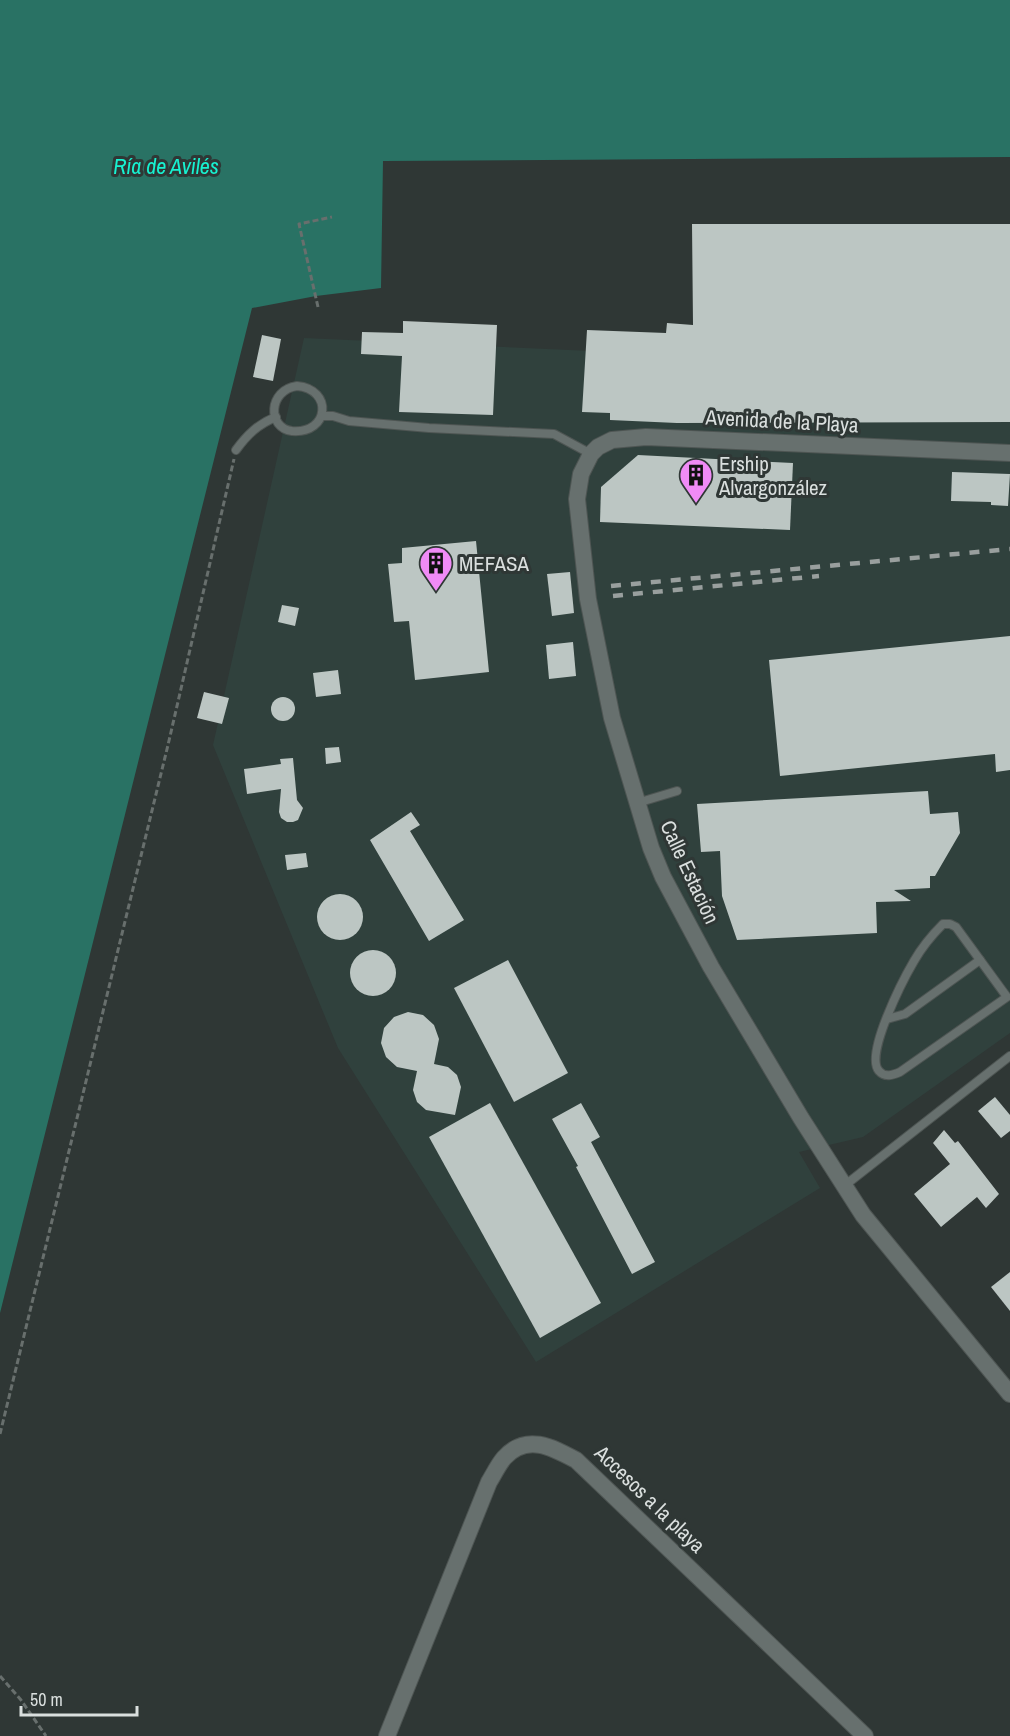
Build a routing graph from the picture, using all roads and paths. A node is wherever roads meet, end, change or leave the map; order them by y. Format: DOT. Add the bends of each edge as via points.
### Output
graph roads {
  1 [pos="332,217"];
  2 [pos="318,307"];
  3 [pos="322,416"];
  4 [pos="276,417"];
  5 [pos="236,450"];
  6 [pos="1010,453"];
  7 [pos="591,454"];
  8 [pos="677,791"];
  9 [pos="637,803"];
  10 [pos="980,960"];
  11 [pos="1009,999"];
  12 [pos="886,1019"];
  13 [pos="1010,1056"];
  14 [pos="844,1186"];
  15 [pos="1010,1394"];
  16 [pos="0,1434"];
  17 [pos="0,1676"];
  18 [pos="46,1736"];
  19 [pos="387,1736"];
  20 [pos="865,1736"];
  1 -- 2 [label="path" via="299,224"];
  3 -- 4 [label="lane" via="312,428 294,431 287,430"];
  3 -- 4 [label="lane" via="318,396 312,389 297,386 283,390 274,412"];
  3 -- 7 [label="lane" via="429,428 554,434"];
  4 -- 5 [label="lane" via="250,432"];
  5 -- 16 [label="path"];
  6 -- 7 [label="street, Avenida de la Playa" via="632,437 612,440"];
  7 -- 9 [label="street, Calle Estación" via="578,486 588,599 612,718"];
  8 -- 9 [label="lane"];
  9 -- 14 [label="street, Calle Estación" via="663,878 694,936"];
  10 -- 11 [label="lane"];
  10 -- 12 [label="lane" via="905,1014"];
  10 -- 12 [label="lane" via="956,927 943,924 914,961"];
  11 -- 12 [label="lane" via="892,1076 883,1075 875,1062"];
  13 -- 14 [label="lane"];
  14 -- 15 [label="street, Calle Estación" via="876,1233"];
  17 -- 18 [label="path"];
  19 -- 20 [label="street, Accesos a la playa" via="489,1482 504,1458 529,1443 555,1449 576,1460"];
}
